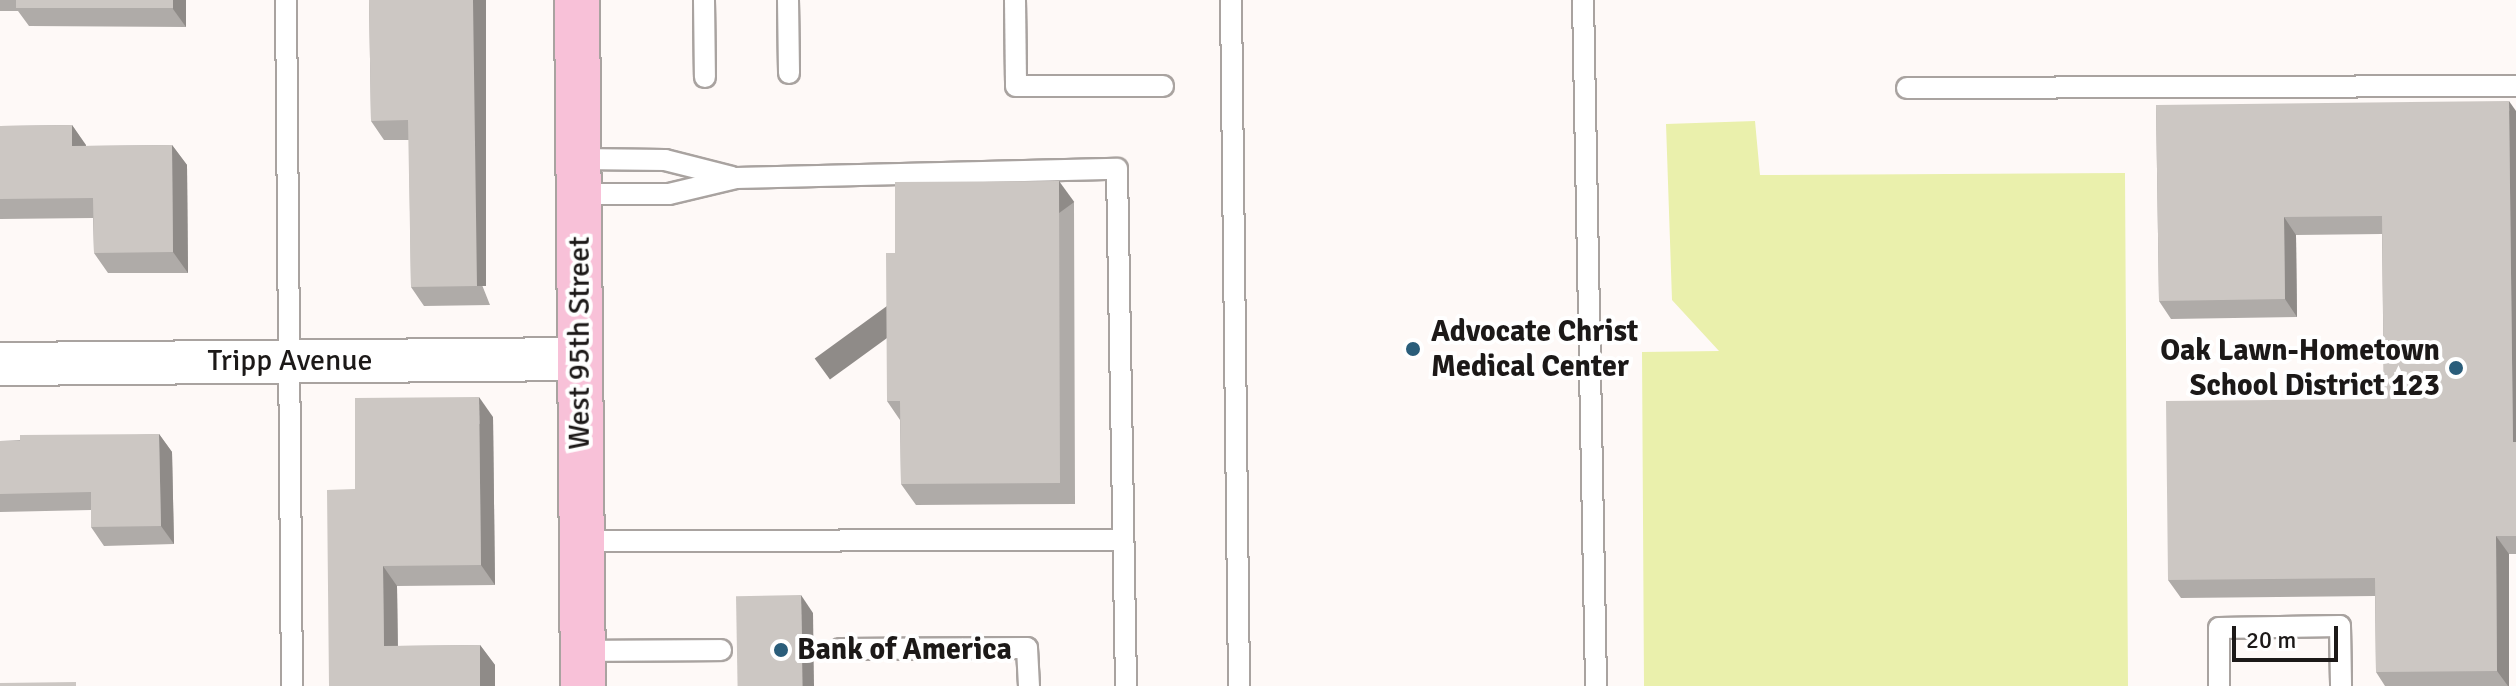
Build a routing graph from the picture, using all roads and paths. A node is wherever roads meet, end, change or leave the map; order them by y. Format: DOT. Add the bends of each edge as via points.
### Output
graph roads {
  1 [pos="286,0"];
  2 [pos="577,0"];
  3 [pos="704,0"];
  4 [pos="788,0"];
  5 [pos="1015,0"];
  6 [pos="1231,0"];
  7 [pos="1583,0"];
  8 [pos="789,73"];
  9 [pos="705,77"];
  10 [pos="1163,86"];
  11 [pos="2516,86"];
  12 [pos="1907,88"];
  13 [pos="579,176"];
  14 [pos="736,178"];
  15 [pos="580,359"];
  16 [pos="290,361"];
  17 [pos="0,364"];
  18 [pos="1122,540"];
  19 [pos="582,541"];
  20 [pos="840,649"];
  21 [pos="721,650"];
  22 [pos="583,668"];
  23 [pos="292,686"];
  24 [pos="1029,686"];
  25 [pos="1126,686"];
  26 [pos="1239,686"];
  27 [pos="1596,686"];
  28 [pos="2219,686"];
  29 [pos="2341,686"];
  1 -- 16 [label="lane"];
  2 -- 13 [label="main road, West 95th Street"];
  3 -- 9 [label="lane"];
  4 -- 8 [label="lane"];
  5 -- 10 [label="lane" via="1016,86"];
  6 -- 26 [label="lane"];
  7 -- 27 [label="lane"];
  11 -- 12 [label="lane"];
  13 -- 14 [label="lane" via="669,194"];
  13 -- 14 [label="lane" via="665,160"];
  13 -- 15 [label="main road, West 95th Street"];
  14 -- 18 [label="lane" via="1117,169"];
  15 -- 16 [label="street, Tripp Avenue"];
  15 -- 19 [label="main road, West 95th Street"];
  16 -- 17 [label="street, Tripp Avenue"];
  16 -- 23 [label="lane"];
  18 -- 19 [label="lane"];
  18 -- 25 [label="lane"];
  19 -- 22 [label="main road, West 95th Street"];
  20 -- 24 [label="lane" via="1027,648"];
  21 -- 22 [label="lane"];
  28 -- 29 [label="lane" via="2219,628 2340,626"];
}
